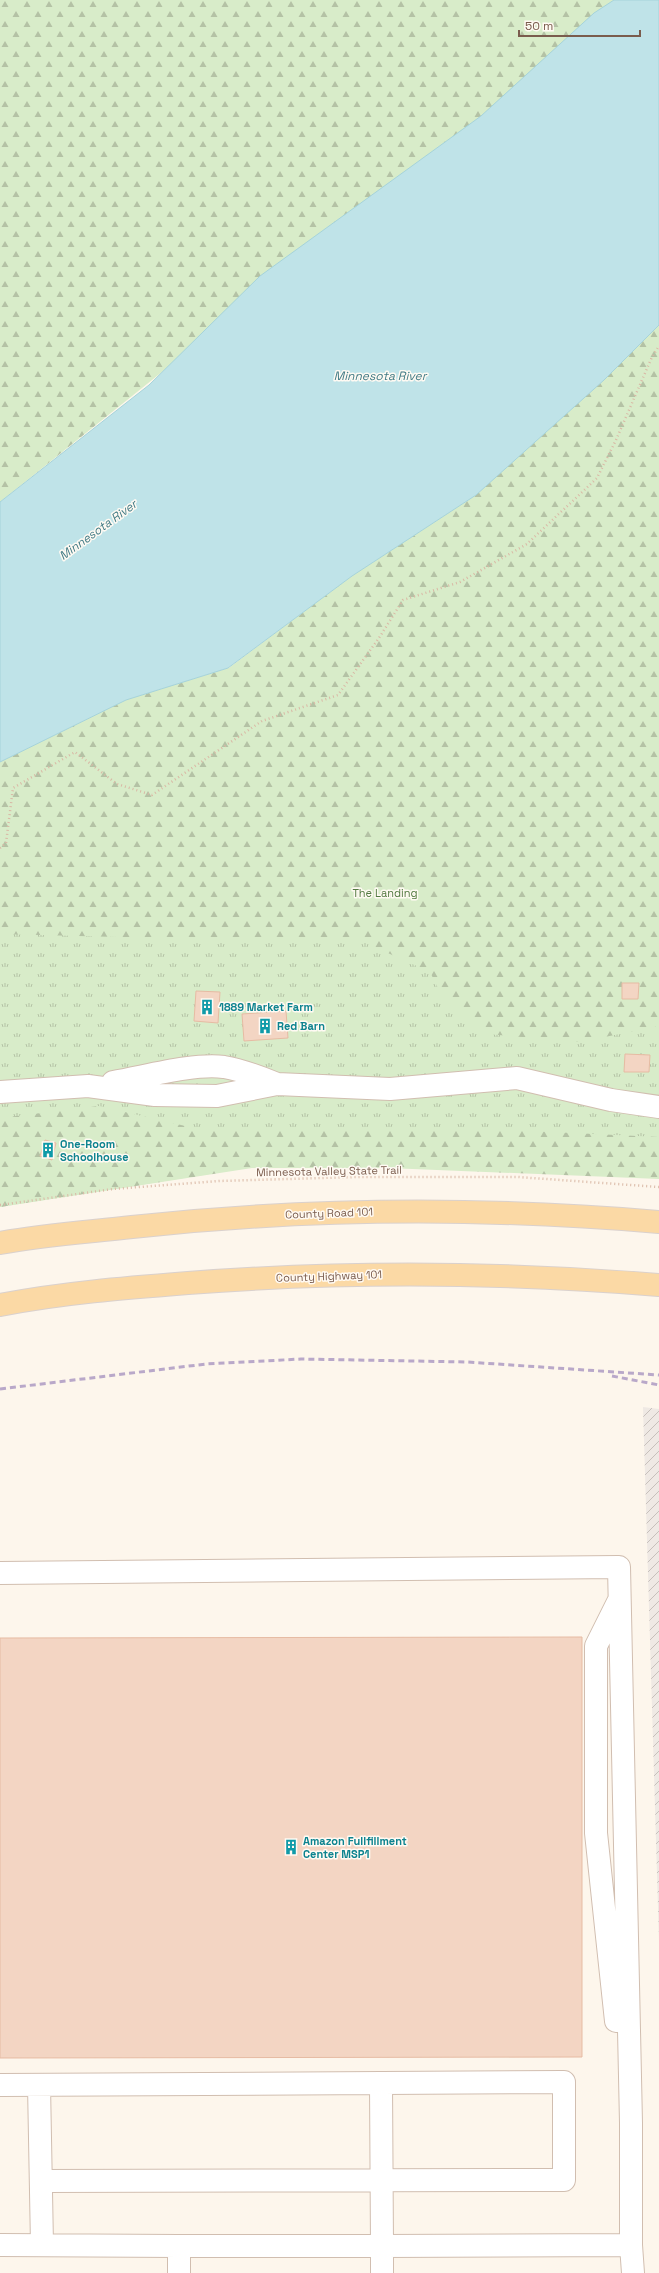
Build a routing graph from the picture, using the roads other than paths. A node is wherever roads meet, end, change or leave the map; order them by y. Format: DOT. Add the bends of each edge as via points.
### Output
graph roads {
  1 [pos="277,1084"];
  2 [pos="88,1086"];
  3 [pos="0,1092"];
  4 [pos="659,1107"];
  5 [pos="659,1222"];
  6 [pos="0,1243"];
  7 [pos="659,1285"];
  8 [pos="0,1305"];
  9 [pos="0,1573"];
  10 [pos="619,1598"];
  11 [pos="382,2084"];
  12 [pos="0,2085"];
  13 [pos="39,2085"];
  14 [pos="631,2123"];
  15 [pos="382,2180"];
  16 [pos="41,2181"];
  17 [pos="42,2244"];
  18 [pos="0,2245"];
  19 [pos="631,2245"];
  20 [pos="179,2246"];
  21 [pos="382,2246"];
  22 [pos="179,2273"];
  23 [pos="382,2273"];
  24 [pos="633,2273"];
  1 -- 2 [label="lane" via="217,1096 155,1095"];
  1 -- 2 [label="lane" via="223,1067 204,1067"];
  1 -- 4 [label="lane" via="390,1089 517,1078 611,1100"];
  2 -- 3 [label="lane"];
  5 -- 6 [label="main road, County Road 101" via="533,1214 364,1212 193,1220"];
  7 -- 8 [label="main road, County Highway 101" via="536,1277 345,1274 149,1286"];
  9 -- 10 [label="lane" via="619,1567"];
  10 -- 14 [label="lane"];
  10 -- 14 [label="lane" via="596,1646 596,1833 618,2042"];
  11 -- 13 [label="lane"];
  11 -- 15 [label="lane"];
  11 -- 15 [label="lane" via="564,2082 564,2180"];
  12 -- 13 [label="lane"];
  13 -- 16 [label="lane"];
  14 -- 19 [label="lane"];
  15 -- 16 [label="lane"];
  15 -- 21 [label="lane"];
  16 -- 17 [label="lane"];
  17 -- 18 [label="lane"];
  17 -- 20 [label="lane"];
  19 -- 21 [label="lane"];
  19 -- 24 [label="lane"];
  20 -- 21 [label="lane"];
  20 -- 22 [label="lane"];
  21 -- 23 [label="lane"];
}
